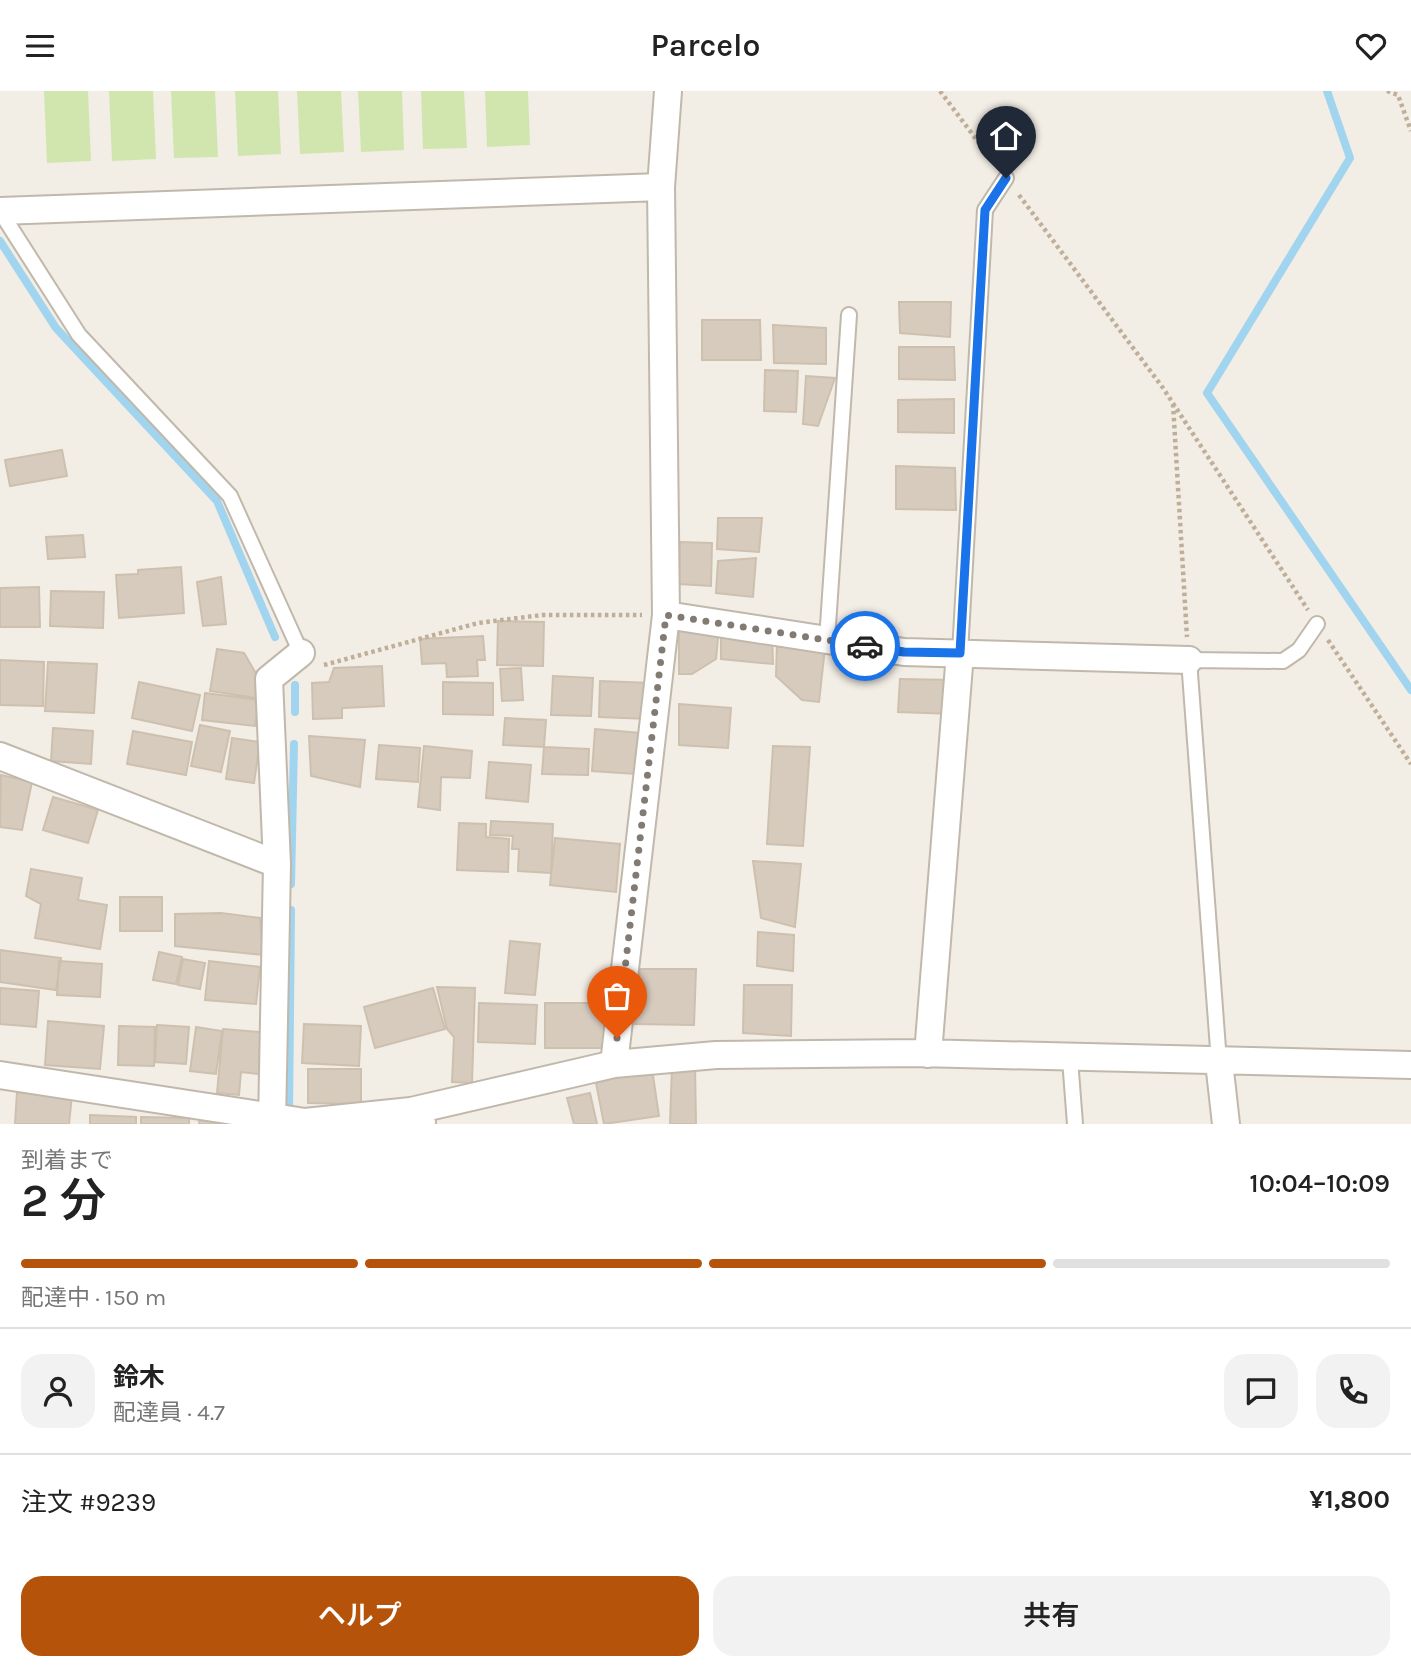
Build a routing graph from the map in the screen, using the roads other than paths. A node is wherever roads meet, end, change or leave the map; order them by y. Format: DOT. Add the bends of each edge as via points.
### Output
graph roads {
  1 [pos="668,91"];
  2 [pos="1006,178"];
  3 [pos="661,187"];
  4 [pos="0,211"];
  5 [pos="849,316"];
  6 [pos="666,615"];
  7 [pos="1317,624"];
  8 [pos="827,640"];
  9 [pos="960,653"];
  10 [pos="298,655"];
  11 [pos="1189,660"];
  12 [pos="0,756"];
  13 [pos="277,864"];
  14 [pos="928,1054"];
  15 [pos="1070,1059"];
  16 [pos="1219,1062"];
  17 [pos="614,1064"];
  18 [pos="1411,1065"];
  19 [pos="0,1075"];
  20 [pos="417,1117"];
  21 [pos="363,1120"];
  22 [pos="272,1121"];
  23 [pos="1075,1124"];
  24 [pos="1226,1124"];
  1 -- 3 [label="street"];
  2 -- 9 [label="lane" via="985,210"];
  3 -- 4 [label="street"];
  3 -- 6 [label="street"];
  4 -- 10 [label="lane" via="79,335 230,495"];
  5 -- 8 [label="lane"];
  6 -- 8 [label="street"];
  6 -- 17 [label="street"];
  7 -- 11 [label="lane" via="1299,650 1283,661"];
  8 -- 9 [label="street" via="904,652"];
  9 -- 11 [label="street"];
  9 -- 14 [label="street"];
  10 -- 13 [label="street" via="269,679"];
  11 -- 16 [label="lane"];
  12 -- 13 [label="street"];
  13 -- 22 [label="street"];
  14 -- 15 [label="street"];
  14 -- 17 [label="street" via="716,1055"];
  15 -- 16 [label="street"];
  15 -- 23 [label="lane"];
  16 -- 18 [label="street"];
  16 -- 24 [label="street"];
  17 -- 20 [label="street"];
  19 -- 22 [label="street"];
  20 -- 21 [label="street"];
  21 -- 22 [label="street"];
}
